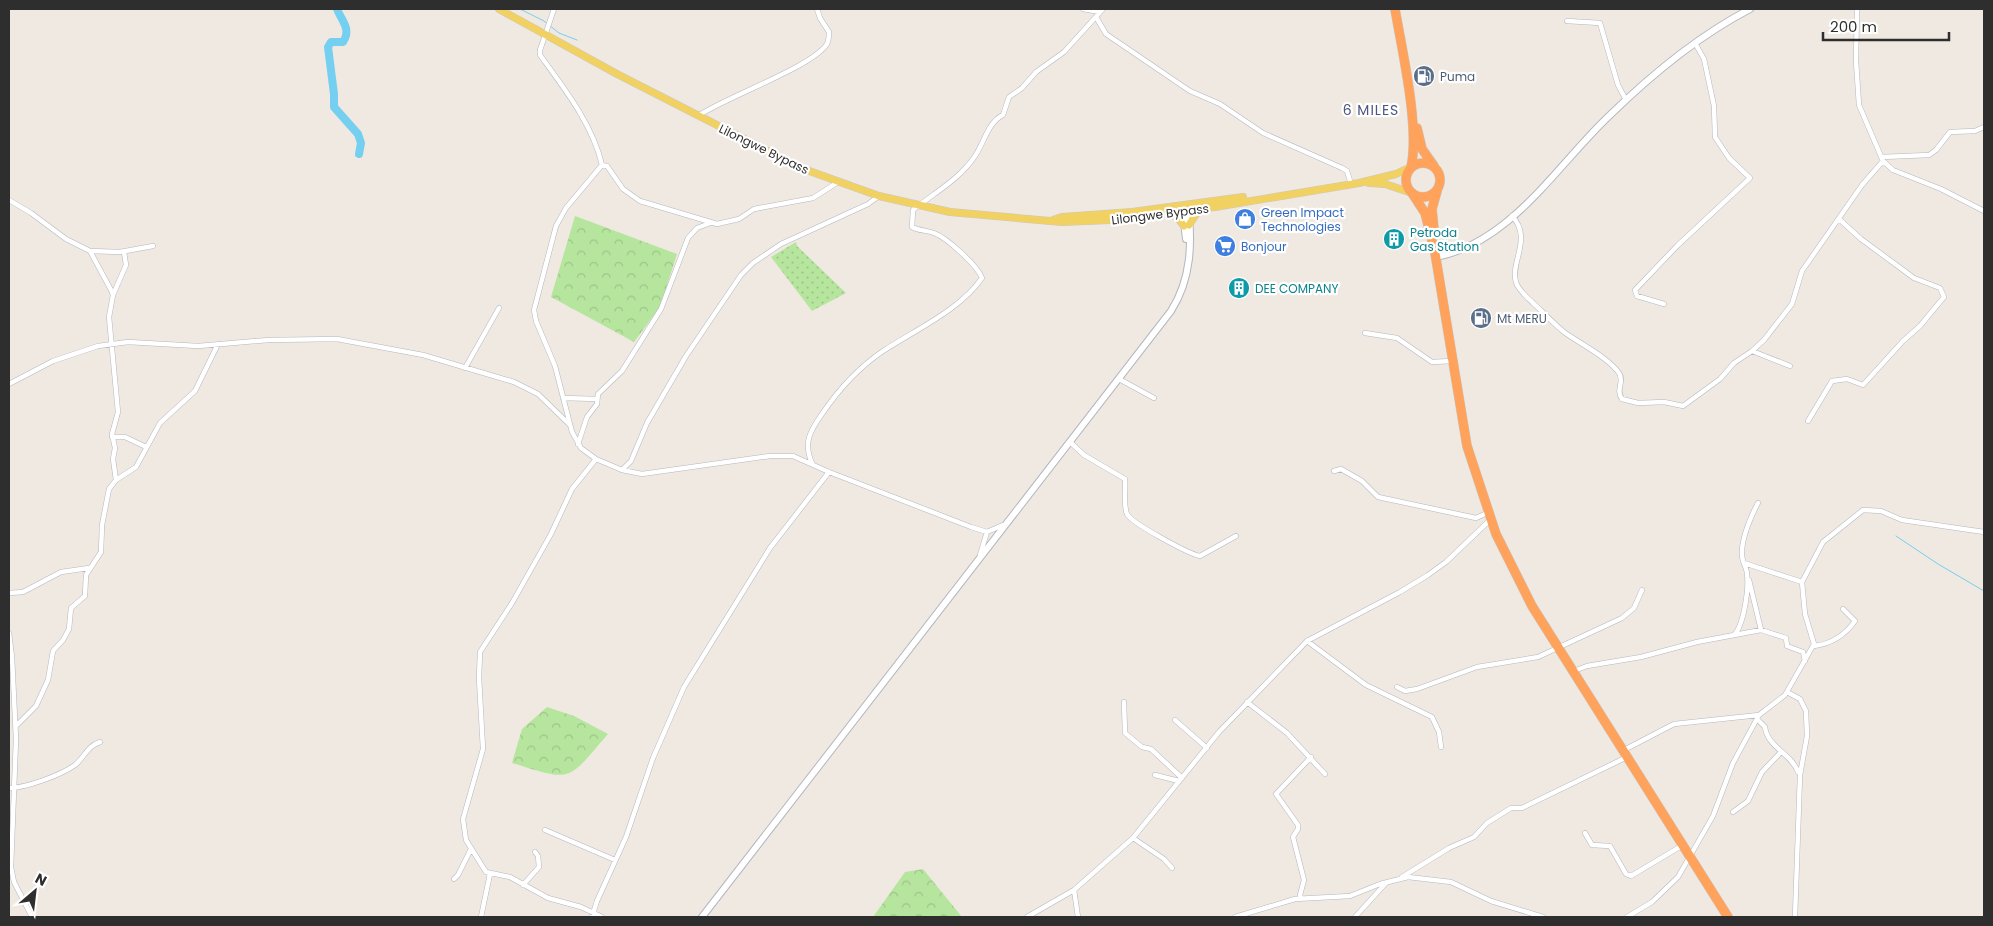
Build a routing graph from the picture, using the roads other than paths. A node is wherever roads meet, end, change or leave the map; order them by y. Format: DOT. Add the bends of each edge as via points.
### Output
graph roads {
  1 [pos="499,9"];
  2 [pos="554,9"];
  3 [pos="817,9"];
  4 [pos="1083,9"];
  5 [pos="1395,9"];
  6 [pos="1750,9"];
  7 [pos="1857,9"];
  8 [pos="1102,10"];
  9 [pos="1096,17"];
  10 [pos="1567,21"];
  11 [pos="546,36"];
  12 [pos="1695,43"];
  13 [pos="1408,91"];
  14 [pos="1626,100"];
  15 [pos="698,116"];
  16 [pos="1984,127"];
  17 [pos="1882,159"];
  18 [pos="602,165"];
  19 [pos="1411,167"];
  20 [pos="1435,168"];
  21 [pos="838,182"];
  22 [pos="1355,183"];
  23 [pos="1438,189"];
  24 [pos="1412,193"];
  25 [pos="879,196"];
  26 [pos="1266,197"];
  27 [pos="9,200"];
  28 [pos="918,206"];
  29 [pos="1214,207"];
  30 [pos="1185,208"];
  31 [pos="1984,211"];
  32 [pos="1165,214"];
  33 [pos="1512,216"];
  34 [pos="1839,219"];
  35 [pos="1053,220"];
  36 [pos="710,223"];
  37 [pos="1187,226"];
  38 [pos="153,246"];
  39 [pos="90,251"];
  40 [pos="124,252"];
  41 [pos="1435,255"];
  42 [pos="113,295"];
  43 [pos="1664,304"];
  44 [pos="499,308"];
  45 [pos="1364,333"];
  46 [pos="218,344"];
  47 [pos="112,346"];
  48 [pos="1752,352"];
  49 [pos="1452,361"];
  50 [pos="1790,366"];
  51 [pos="465,368"];
  52 [pos="1119,379"];
  53 [pos="9,384"];
  54 [pos="563,398"];
  55 [pos="1154,398"];
  56 [pos="596,399"];
  57 [pos="1808,420"];
  58 [pos="570,425"];
  59 [pos="112,437"];
  60 [pos="1070,442"];
  61 [pos="578,444"];
  62 [pos="146,446"];
  63 [pos="596,459"];
  64 [pos="812,463"];
  65 [pos="622,470"];
  66 [pos="1334,471"];
  67 [pos="829,472"];
  68 [pos="116,480"];
  69 [pos="1758,503"];
  70 [pos="1488,517"];
  71 [pos="1007,523"];
  72 [pos="987,532"];
  73 [pos="1984,532"];
  74 [pos="1236,536"];
  75 [pos="979,560"];
  76 [pos="1744,563"];
  77 [pos="90,567"];
  78 [pos="1747,574"];
  79 [pos="1802,582"];
  80 [pos="1642,590"];
  81 [pos="9,593"];
  82 [pos="1843,609"];
  83 [pos="1761,630"];
  84 [pos="9,633"];
  85 [pos="1733,636"];
  86 [pos="1307,642"];
  87 [pos="1814,646"];
  88 [pos="1559,648"];
  89 [pos="1805,662"];
  90 [pos="1574,671"];
  91 [pos="1397,687"];
  92 [pos="1787,692"];
  93 [pos="1124,702"];
  94 [pos="1246,702"];
  95 [pos="1758,717"];
  96 [pos="1175,720"];
  97 [pos="16,726"];
  98 [pos="100,742"];
  99 [pos="1441,747"];
  100 [pos="1206,748"];
  101 [pos="1781,752"];
  102 [pos="1626,754"];
  103 [pos="1311,757"];
  104 [pos="1325,774"];
  105 [pos="1155,775"];
  106 [pos="1800,775"];
  107 [pos="1180,779"];
  108 [pos="11,788"];
  109 [pos="1733,812"];
  110 [pos="545,830"];
  111 [pos="1585,833"];
  112 [pos="1132,838"];
  113 [pos="1682,846"];
  114 [pos="471,849"];
  115 [pos="535,852"];
  116 [pos="1689,857"];
  117 [pos="615,860"];
  118 [pos="1172,868"];
  119 [pos="490,874"];
  120 [pos="1401,878"];
  121 [pos="454,879"];
  122 [pos="1386,883"];
  123 [pos="524,885"];
  124 [pos="1074,890"];
  125 [pos="1301,898"];
  126 [pos="594,915"];
  127 [pos="1725,916"];
  128 [pos="32,917"];
  129 [pos="481,917"];
  130 [pos="602,917"];
  131 [pos="702,917"];
  132 [pos="1027,917"];
  133 [pos="1078,917"];
  134 [pos="1235,917"];
  135 [pos="1355,917"];
  136 [pos="1543,917"];
  137 [pos="1627,917"];
  138 [pos="1795,917"];
  1 -- 11 [label="main road, Lilongwe Bypass"];
  2 -- 11 [label="street"];
  3 -- 15 [label="street" via="829,32 828,43 821,50"];
  4 -- 8 [label="street"];
  5 -- 13 [label="highway"];
  6 -- 12 [label="main road"];
  7 -- 17 [label="street" via="1859,105"];
  8 -- 9 [label="street"];
  9 -- 22 [label="street" via="1106,34 1190,91 1220,104 1262,133 1342,168"];
  9 -- 28 [label="street" via="1064,52 1044,65 1009,97 1003,115 995,120 972,161"];
  10 -- 14 [label="street" via="1600,23 1618,85"];
  11 -- 15 [label="main road, Lilongwe Bypass"];
  11 -- 18 [label="street" via="540,56 573,102"];
  12 -- 14 [label="main road"];
  12 -- 43 [label="street" via="1704,59 1714,106 1717,142 1750,178 1634,290 1637,296"];
  13 -- 19 [label="highway" via="1414,144"];
  13 -- 20 [label="highway" via="1422,149"];
  14 -- 33 [label="main road"];
  15 -- 21 [label="main road, Lilongwe Bypass" via="801,168"];
  16 -- 17 [label="street" via="1950,132 1929,155"];
  17 -- 31 [label="street" via="1893,170 1941,188"];
  17 -- 34 [label="street"];
  18 -- 36 [label="street" via="623,189 640,201"];
  18 -- 54 [label="street" via="566,208 556,226 536,300 536,321 551,353"];
  19 -- 20 [label="highway" via="1423,163"];
  19 -- 22 [label="main road, Lilongwe Bypass" via="1396,174"];
  19 -- 24 [label="highway" via="1406,182"];
  20 -- 23 [label="highway" via="1440,178"];
  21 -- 25 [label="main road, Lilongwe Bypass"];
  21 -- 36 [label="street" via="813,198 754,209 726,223"];
  22 -- 24 [label="main road, Lilongwe Bypass" via="1385,184"];
  22 -- 26 [label="main road, Lilongwe Bypass"];
  23 -- 24 [label="highway" via="1426,197"];
  23 -- 41 [label="highway" via="1432,209"];
  24 -- 41 [label="highway" via="1425,213"];
  25 -- 28 [label="main road, Lilongwe Bypass"];
  25 -- 65 [label="street" via="781,244 741,275 686,356 647,423 631,461"];
  26 -- 29 [label="main road, Lilongwe Bypass"];
  26 -- 30 [label="main road, Lilongwe Bypass"];
  27 -- 39 [label="street" via="66,239"];
  28 -- 35 [label="main road, Lilongwe Bypass" via="984,216"];
  28 -- 64 [label="street" via="913,210 912,226 932,232 954,246 982,278 942,316 882,352 840,388 808,435 807,446"];
  29 -- 30 [label="main road, Lilongwe Bypass"];
  29 -- 37 [label="main road" via="1196,214"];
  30 -- 32 [label="main road, Lilongwe Bypass"];
  30 -- 35 [label="main road, Lilongwe Bypass"];
  30 -- 37 [label="main road"];
  32 -- 35 [label="main road, Lilongwe Bypass" via="1086,222"];
  32 -- 37 [label="main road" via="1175,216"];
  33 -- 41 [label="main road" via="1459,250"];
  33 -- 48 [label="street" via="1519,224 1520,232 1518,288 1563,331 1619,372 1619,392 1625,400 1687,404"];
  34 -- 48 [label="street" via="1802,270 1792,304"];
  34 -- 57 [label="street" via="1861,240 1914,278 1940,288 1944,297 1863,385 1847,379 1832,381"];
  36 -- 56 [label="street" via="697,228 688,238 661,309 622,371"];
  37 -- 52 [label="main road" via="1190,257 1177,302"];
  38 -- 40 [label="street"];
  39 -- 40 [label="street"];
  39 -- 42 [label="street"];
  40 -- 42 [label="street" via="126,265"];
  41 -- 49 [label="highway"];
  42 -- 47 [label="street" via="109,317"];
  44 -- 51 [label="street"];
  45 -- 49 [label="street" via="1397,338 1432,362"];
  46 -- 47 [label="street" via="128,342"];
  46 -- 51 [label="street" via="337,339 423,355"];
  46 -- 62 [label="street" via="195,392 160,423"];
  47 -- 53 [label="street" via="98,346 53,361"];
  47 -- 59 [label="street" via="118,412"];
  48 -- 50 [label="street"];
  49 -- 70 [label="highway" via="1469,456"];
  51 -- 58 [label="street" via="528,388"];
  52 -- 55 [label="street"];
  52 -- 60 [label="main road"];
  54 -- 56 [label="street"];
  54 -- 58 [label="street"];
  56 -- 61 [label="street" via="597,404 587,417"];
  58 -- 61 [label="street"];
  59 -- 62 [label="street" via="125,437"];
  59 -- 68 [label="street"];
  60 -- 71 [label="main road"];
  60 -- 74 [label="street" via="1084,455 1125,479 1128,517 1151,531 1200,556"];
  61 -- 63 [label="street"];
  62 -- 68 [label="street" via="136,467"];
  63 -- 65 [label="street"];
  63 -- 114 [label="street" via="572,489 551,534 480,652 483,749 463,820"];
  64 -- 65 [label="street" via="783,455 656,473"];
  64 -- 67 [label="street"];
  66 -- 70 [label="street" via="1342,469 1362,481 1378,497 1476,518"];
  67 -- 72 [label="street"];
  67 -- 117 [label="street" via="770,548 684,687"];
  68 -- 77 [label="street" via="109,489 104,513 102,552"];
  69 -- 76 [label="street" via="1742,553"];
  70 -- 86 [label="street" via="1446,562 1428,575"];
  70 -- 88 [label="highway" via="1517,579"];
  71 -- 72 [label="street"];
  71 -- 75 [label="main road"];
  72 -- 75 [label="street"];
  73 -- 79 [label="street" via="1902,520 1881,511 1863,510 1823,542"];
  75 -- 131 [label="main road"];
  76 -- 78 [label="street"];
  76 -- 79 [label="street"];
  77 -- 81 [label="street" via="61,572 23,592"];
  77 -- 97 [label="street" via="86,575 85,596 71,608 68,633 53,651 48,680 36,706"];
  78 -- 83 [label="street"];
  78 -- 85 [label="street" via="1745,601"];
  79 -- 87 [label="street" via="1804,608"];
  80 -- 88 [label="street" via="1630,613"];
  82 -- 87 [label="street" via="1855,621 1833,641"];
  83 -- 85 [label="street"];
  83 -- 89 [label="street" via="1786,638 1787,646 1803,652"];
  84 -- 97 [label="street"];
  85 -- 90 [label="street"];
  86 -- 94 [label="street"];
  86 -- 99 [label="street" via="1358,680 1432,717"];
  87 -- 89 [label="street"];
  88 -- 90 [label="highway"];
  88 -- 91 [label="street" via="1538,657 1477,667 1418,690 1405,691"];
  89 -- 92 [label="street"];
  90 -- 102 [label="highway"];
  92 -- 95 [label="street"];
  92 -- 106 [label="street" via="1800,699 1806,712 1807,736"];
  93 -- 107 [label="street" via="1125,733 1142,747 1151,749"];
  94 -- 100 [label="street"];
  94 -- 103 [label="street" via="1287,733"];
  95 -- 101 [label="street" via="1768,737"];
  95 -- 102 [label="street" via="1674,724"];
  95 -- 116 [label="street" via="1733,763 1713,816"];
  96 -- 100 [label="street"];
  97 -- 108 [label="street"];
  98 -- 108 [label="street" via="92,744 78,762 63,772"];
  100 -- 107 [label="street"];
  101 -- 106 [label="street" via="1794,763"];
  101 -- 109 [label="street" via="1762,772 1748,801"];
  102 -- 113 [label="highway"];
  102 -- 120 [label="street" via="1522,808 1511,808 1487,823 1474,837 1449,848"];
  103 -- 104 [label="street"];
  103 -- 125 [label="street" via="1276,794 1298,825 1293,837 1304,880"];
  105 -- 107 [label="street"];
  106 -- 138 [label="street"];
  107 -- 112 [label="street"];
  108 -- 128 [label="street" via="11,867 14,882"];
  110 -- 117 [label="street"];
  111 -- 113 [label="street" via="1592,845 1610,846 1626,874 1631,876"];
  112 -- 118 [label="street"];
  112 -- 124 [label="street"];
  113 -- 116 [label="highway"];
  114 -- 119 [label="street" via="483,870"];
  114 -- 121 [label="street"];
  115 -- 123 [label="street" via="538,867"];
  116 -- 127 [label="highway"];
  116 -- 137 [label="street" via="1667,890"];
  117 -- 126 [label="street"];
  119 -- 123 [label="street" via="510,877"];
  119 -- 129 [label="street"];
  120 -- 122 [label="street"];
  120 -- 136 [label="street" via="1444,880 1491,901"];
  122 -- 125 [label="street" via="1350,896"];
  122 -- 135 [label="street"];
  123 -- 126 [label="street"];
  124 -- 132 [label="street"];
  124 -- 133 [label="street"];
  125 -- 134 [label="street"];
  126 -- 130 [label="street"];
}
